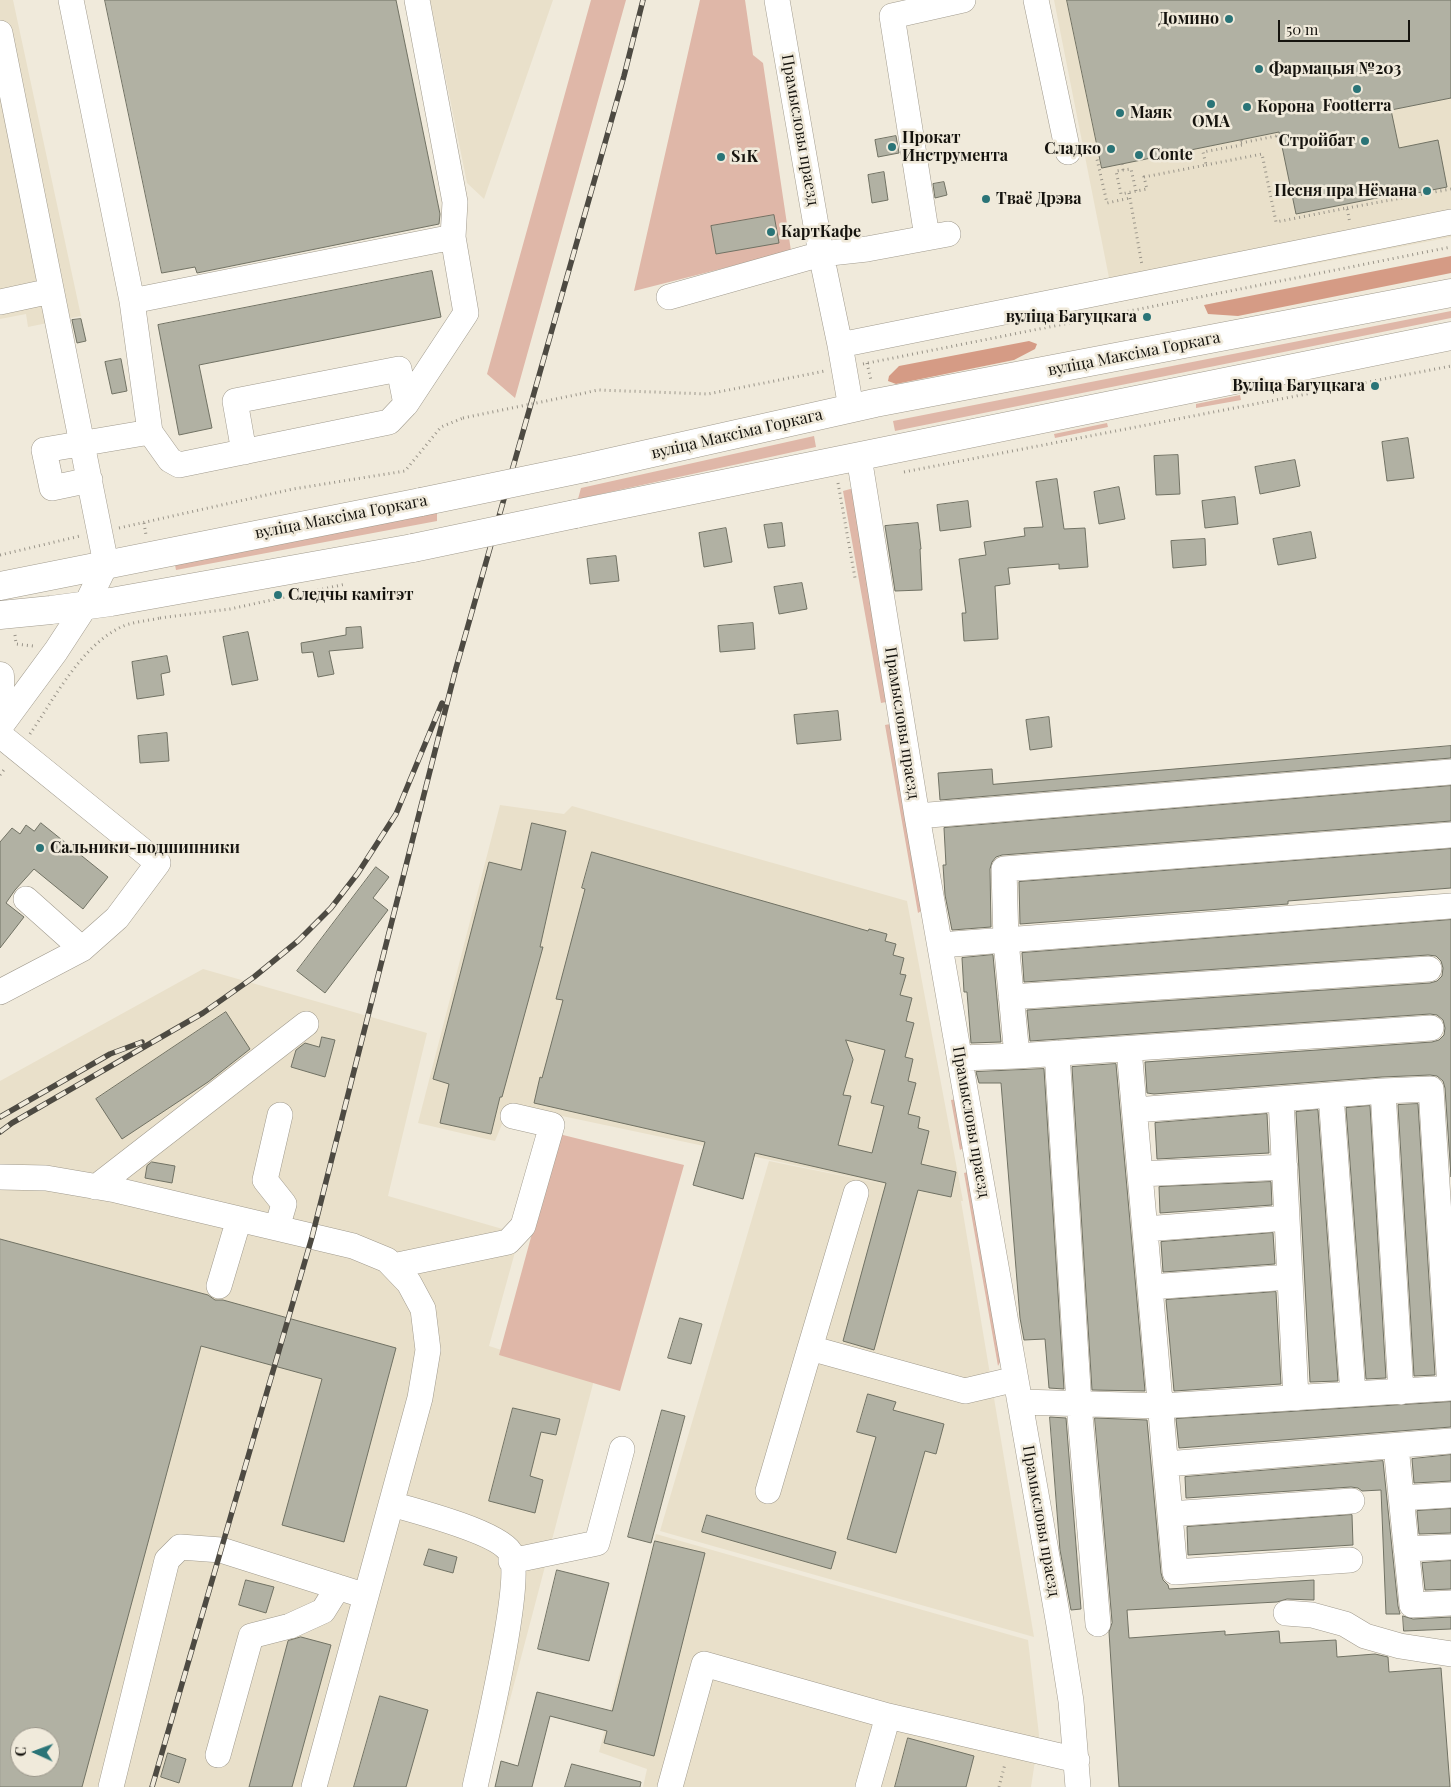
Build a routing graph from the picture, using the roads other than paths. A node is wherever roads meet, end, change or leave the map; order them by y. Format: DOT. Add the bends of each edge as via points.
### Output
graph roads {
  1 [pos="71,0"];
  2 [pos="416,0"];
  3 [pos="777,0"];
  4 [pos="963,0"];
  5 [pos="1036,0"];
  6 [pos="0,33"];
  7 [pos="1068,152"];
  8 [pos="1451,222"];
  9 [pos="453,237"];
  10 [pos="821,254"];
  11 [pos="51,291"];
  12 [pos="1451,294"];
  13 [pos="669,296"];
  14 [pos="132,301"];
  15 [pos="0,302"];
  16 [pos="1451,336"];
  17 [pos="851,359"];
  18 [pos="406,404"];
  19 [pos="851,408"];
  20 [pos="150,432"];
  21 [pos="83,443"];
  22 [pos="244,452"];
  23 [pos="859,457"];
  24 [pos="90,480"];
  25 [pos="106,564"];
  26 [pos="12,584"];
  27 [pos="98,603"];
  28 [pos="50,610"];
  29 [pos="0,615"];
  30 [pos="47,649"];
  31 [pos="0,676"];
  32 [pos="0,722"];
  33 [pos="0,726"];
  34 [pos="9,743"];
  35 [pos="1451,772"];
  36 [pos="917,816"];
  37 [pos="1451,835"];
  38 [pos="26,899"];
  39 [pos="1451,906"];
  40 [pos="1006,941"];
  41 [pos="940,945"];
  42 [pos="82,949"];
  43 [pos="1429,969"];
  44 [pos="0,992"];
  45 [pos="1011,997"];
  46 [pos="306,1024"];
  47 [pos="1431,1028"];
  48 [pos="1129,1049"];
  49 [pos="1057,1053"];
  50 [pos="1017,1056"];
  51 [pos="960,1058"];
  52 [pos="1383,1091"];
  53 [pos="1331,1095"];
  54 [pos="1282,1099"];
  55 [pos="1135,1110"];
  56 [pos="280,1115"];
  57 [pos="513,1116"];
  58 [pos="1285,1167"];
  59 [pos="1140,1174"];
  60 [pos="0,1178"];
  61 [pos="96,1187"];
  62 [pos="856,1193"];
  63 [pos="1287,1218"];
  64 [pos="239,1219"];
  65 [pos="277,1228"];
  66 [pos="1145,1229"];
  67 [pos="393,1266"];
  68 [pos="1290,1277"];
  69 [pos="219,1286"];
  70 [pos="1150,1287"];
  71 [pos="810,1348"];
  72 [pos="1451,1388"];
  73 [pos="1018,1391"];
  74 [pos="1401,1392"];
  75 [pos="1353,1394"];
  76 [pos="1296,1398"];
  77 [pos="1079,1404"];
  78 [pos="1161,1406"];
  79 [pos="1451,1441"];
  80 [pos="1396,1446"];
  81 [pos="622,1449"];
  82 [pos="1166,1464"];
  83 [pos="768,1491"];
  84 [pos="1451,1494"];
  85 [pos="1401,1498"];
  86 [pos="1352,1501"];
  87 [pos="391,1504"];
  88 [pos="1170,1514"];
  89 [pos="1451,1546"];
  90 [pos="1406,1550"];
  91 [pos="511,1560"];
  92 [pos="1350,1560"];
  93 [pos="338,1587"];
  94 [pos="366,1596"];
  95 [pos="1451,1603"];
  96 [pos="1286,1613"];
  97 [pos="1098,1624"];
  98 [pos="1451,1654"];
  99 [pos="888,1716"];
  100 [pos="218,1755"];
  101 [pos="1077,1760"];
  102 [pos="111,1787"];
  103 [pos="314,1787"];
  104 [pos="475,1787"];
  105 [pos="670,1787"];
  106 [pos="868,1787"];
  107 [pos="1078,1787"];
  1 -- 14 [label="street"];
  2 -- 9 [label="street" via="455,202"];
  3 -- 10 [label="street, Прамысловы праезд"];
  4 -- 10 [label="street" via="892,16 938,236"];
  5 -- 7 [label="street"];
  6 -- 11 [label="street"];
  8 -- 17 [label="street" via="1356,254"];
  9 -- 14 [label="street"];
  9 -- 18 [label="street" via="466,313"];
  10 -- 13 [label="street"];
  10 -- 17 [label="street, Прамысловы праезд"];
  11 -- 15 [label="street"];
  11 -- 21 [label="street"];
  12 -- 19 [label="main road, вуліца Максіма Горкага"];
  14 -- 20 [label="street"];
  16 -- 23 [label="main road"];
  17 -- 19 [label="street, Прамысловы праезд"];
  18 -- 22 [label="street" via="389,422"];
  18 -- 22 [label="street" via="399,369 234,401"];
  19 -- 25 [label="main road, вуліца Максіма Горкага, bridge" via="585,468"];
  20 -- 21 [label="street"];
  20 -- 22 [label="street" via="170,460 180,465"];
  21 -- 24 [label="street"];
  21 -- 24 [label="street" via="44,450 52,488"];
  23 -- 27 [label="main road, bridge" via="413,548"];
  23 -- 36 [label="street, Прамысловы праезд"];
  24 -- 25 [label="street"];
  25 -- 26 [label="main road, вуліца Максіма Горкага"];
  25 -- 27 [label="main road"];
  26 -- 28 [label="street" via="40,590"];
  27 -- 28 [label="main road"];
  27 -- 30 [label="street"];
  28 -- 29 [label="main road"];
  28 -- 30 [label="street" via="55,627"];
  30 -- 33 [label="street"];
  31 -- 32 [label="main road"];
  34 -- 42 [label="street" via="158,863 117,918"];
  35 -- 36 [label="street"];
  36 -- 41 [label="street, Прамысловы праезд"];
  37 -- 40 [label="street" via="1004,869"];
  38 -- 42 [label="street"];
  39 -- 40 [label="street"];
  40 -- 41 [label="street"];
  40 -- 45 [label="street"];
  41 -- 51 [label="street, Прамысловы праезд"];
  42 -- 44 [label="street"];
  43 -- 45 [label="street"];
  45 -- 50 [label="street"];
  46 -- 61 [label="street"];
  47 -- 48 [label="street"];
  48 -- 49 [label="street"];
  48 -- 55 [label="street"];
  49 -- 50 [label="street"];
  49 -- 77 [label="street"];
  50 -- 51 [label="street"];
  51 -- 73 [label="street, Прамысловы праезд"];
  52 -- 53 [label="street"];
  52 -- 72 [label="street" via="1431,1089"];
  52 -- 74 [label="street"];
  53 -- 54 [label="street"];
  53 -- 75 [label="street"];
  54 -- 55 [label="street"];
  54 -- 58 [label="street"];
  55 -- 59 [label="street"];
  56 -- 65 [label="street" via="265,1180 284,1204"];
  57 -- 67 [label="street" via="552,1125 523,1226 508,1242"];
  58 -- 59 [label="street"];
  58 -- 63 [label="street"];
  59 -- 66 [label="street"];
  60 -- 61 [label="street" via="46,1178"];
  61 -- 64 [label="street"];
  62 -- 71 [label="street"];
  63 -- 66 [label="street"];
  63 -- 68 [label="street"];
  64 -- 65 [label="street"];
  64 -- 69 [label="street"];
  65 -- 67 [label="street" via="353,1246 387,1260"];
  66 -- 70 [label="street"];
  67 -- 87 [label="street" via="409,1283 423,1309 428,1350 420,1398"];
  68 -- 70 [label="street"];
  68 -- 76 [label="street"];
  70 -- 78 [label="street"];
  71 -- 73 [label="street" via="965,1391"];
  71 -- 83 [label="street"];
  72 -- 74 [label="street"];
  73 -- 77 [label="street"];
  73 -- 101 [label="street, Прамысловы праезд" via="1068,1682"];
  74 -- 75 [label="street"];
  75 -- 76 [label="street"];
  76 -- 78 [label="street"];
  77 -- 78 [label="street"];
  77 -- 97 [label="street"];
  78 -- 82 [label="street"];
  79 -- 80 [label="street"];
  80 -- 82 [label="street"];
  80 -- 85 [label="street"];
  81 -- 91 [label="street" via="597,1543"];
  82 -- 88 [label="street"];
  84 -- 85 [label="street"];
  85 -- 90 [label="street"];
  86 -- 88 [label="street"];
  87 -- 91 [label="street" via="476,1530 510,1552"];
  87 -- 94 [label="street"];
  88 -- 92 [label="street" via="1175,1572"];
  89 -- 90 [label="street"];
  90 -- 95 [label="street" via="1412,1605"];
  91 -- 104 [label="street" via="514,1572 511,1609"];
  93 -- 94 [label="street"];
  93 -- 100 [label="street" via="323,1611 290,1626 251,1636"];
  93 -- 102 [label="street" via="221,1550 180,1547 167,1560"];
  94 -- 103 [label="street"];
  96 -- 98 [label="street" via="1312,1615 1345,1624 1365,1636 1400,1646"];
  99 -- 101 [label="street"];
  99 -- 105 [label="street" via="704,1664"];
  99 -- 106 [label="street"];
  101 -- 107 [label="street, Прамысловы праезд"];
}
